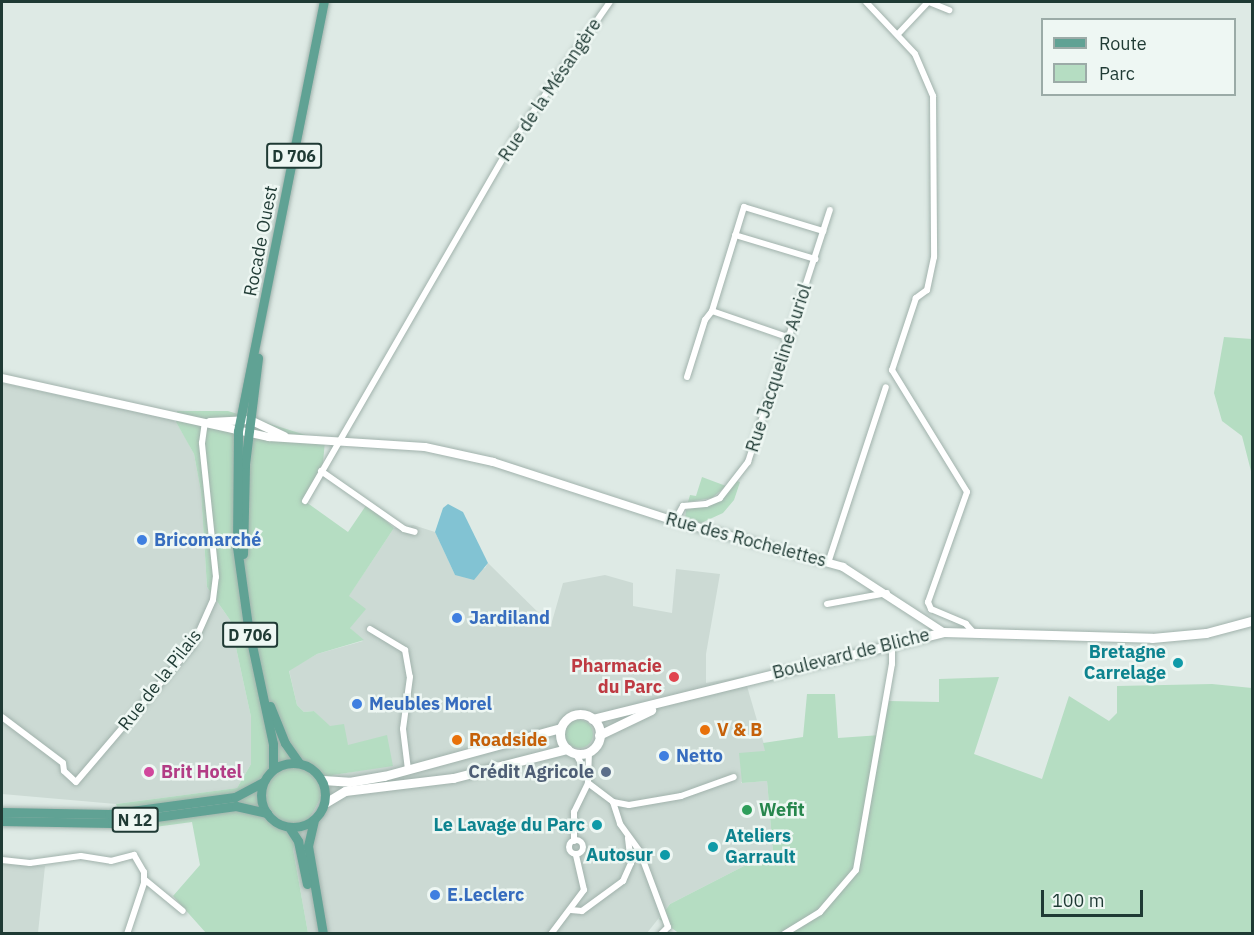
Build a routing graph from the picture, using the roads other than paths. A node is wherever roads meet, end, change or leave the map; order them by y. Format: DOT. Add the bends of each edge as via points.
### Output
graph roads {
  1 [pos="324,2"];
  2 [pos="610,2"];
  3 [pos="866,2"];
  4 [pos="928,2"];
  5 [pos="949,10"];
  6 [pos="899,33"];
  7 [pos="830,210"];
  8 [pos="823,231"];
  9 [pos="735,235"];
  10 [pos="815,260"];
  11 [pos="712,310"];
  12 [pos="790,338"];
  13 [pos="687,377"];
  14 [pos="2,378"];
  15 [pos="886,387"];
  16 [pos="242,419"];
  17 [pos="205,422"];
  18 [pos="240,431"];
  19 [pos="293,440"];
  20 [pos="335,444"];
  21 [pos="321,471"];
  22 [pos="304,501"];
  23 [pos="675,521"];
  24 [pos="415,532"];
  25 [pos="828,563"];
  26 [pos="887,593"];
  27 [pos="827,604"];
  28 [pos="1252,619"];
  29 [pos="370,629"];
  30 [pos="943,632"];
  31 [pos="975,633"];
  32 [pos="892,642"];
  33 [pos="262,686"];
  34 [pos="668,702"];
  35 [pos="2,717"];
  36 [pos="592,719"];
  37 [pos="561,728"];
  38 [pos="599,735"];
  39 [pos="571,752"];
  40 [pos="589,752"];
  41 [pos="298,762"];
  42 [pos="273,769"];
  43 [pos="408,770"];
  44 [pos="586,773"];
  45 [pos="734,777"];
  46 [pos="322,780"];
  47 [pos="263,782"];
  48 [pos="588,783"];
  49 [pos="613,802"];
  50 [pos="325,803"];
  51 [pos="2,812"];
  52 [pos="267,813"];
  53 [pos="314,820"];
  54 [pos="2,821"];
  55 [pos="288,827"];
  56 [pos="628,837"];
  57 [pos="574,841"];
  58 [pos="576,854"];
  59 [pos="2,860"];
  60 [pos="144,879"];
  61 [pos="572,910"];
  62 [pos="183,911"];
  63 [pos="127,933"];
  64 [pos="317,933"];
  65 [pos="323,933"];
  66 [pos="551,933"];
  67 [pos="661,933"];
  68 [pos="784,933"];
  1 -- 16 [label="main road, Rocade Ouest / D 706"];
  2 -- 20 [label="street, Rue de la Mésangère" via="490,179"];
  3 -- 6 [label="street"];
  4 -- 5 [label="street"];
  4 -- 6 [label="street"];
  6 -- 31 [label="street" via="915,54 933,96 936,234 927,290 916,298 892,370 967,492 928,602 931,609 966,624"];
  7 -- 8 [label="street, Rue Jacqueline Auriol"];
  8 -- 9 [label="street" via="744,207"];
  8 -- 10 [label="street, Rue Jacqueline Auriol"];
  9 -- 10 [label="street"];
  9 -- 11 [label="street"];
  10 -- 12 [label="street, Rue Jacqueline Auriol"];
  11 -- 12 [label="street"];
  11 -- 13 [label="street" via="705,320"];
  12 -- 23 [label="street, Rue Jacqueline Auriol" via="748,462 720,498 683,506"];
  14 -- 17 [label="street"];
  15 -- 25 [label="street"];
  16 -- 17 [label="street"];
  16 -- 18 [label="main road, Rocade Ouest / D 706"];
  16 -- 19 [label="street"];
  17 -- 18 [label="street, Rue des Rochelettes"];
  17 -- 35 [label="street, Rue de la Pilais" via="202,443 216,577 205,623 193,645 76,782 64,771 63,763"];
  18 -- 19 [label="street, Rue des Rochelettes"];
  18 -- 33 [label="main road, Rocade Ouest / D 706" via="235,514"];
  19 -- 20 [label="street, Rue des Rochelettes"];
  20 -- 21 [label="street, Rue de la Mésangère"];
  20 -- 23 [label="street, Rue des Rochelettes" via="424,447 537,474"];
  21 -- 22 [label="street, Rue de la Mésangère"];
  21 -- 24 [label="street" via="404,529"];
  23 -- 25 [label="street, Rue des Rochelettes"];
  25 -- 26 [label="street, Rue des Rochelettes" via="854,572"];
  26 -- 27 [label="street"];
  26 -- 30 [label="street, Rue des Rochelettes"];
  28 -- 31 [label="main road, Boulevard de Bliche" via="1206,633 1152,638"];
  29 -- 43 [label="street" via="405,650 410,677 403,729"];
  30 -- 31 [label="main road, Boulevard de Bliche"];
  30 -- 32 [label="main road, Boulevard de Bliche"];
  32 -- 34 [label="main road, Boulevard de Bliche"];
  32 -- 68 [label="street" via="892,664 856,870 820,912"];
  33 -- 41 [label="main road, Rocade Ouest / D 706" via="285,743"];
  33 -- 42 [label="main road, Rocade Ouest / D 706" via="273,744"];
  34 -- 36 [label="main road, Boulevard de Bliche"];
  34 -- 38 [label="main road, Boulevard de Bliche"];
  36 -- 37 [label="main road" via="573,716"];
  36 -- 38 [label="main road"];
  37 -- 39 [label="main road" via="560,739"];
  37 -- 43 [label="main road"];
  38 -- 40 [label="main road"];
  39 -- 40 [label="main road"];
  39 -- 44 [label="street"];
  39 -- 50 [label="main road" via="453,778 345,791"];
  40 -- 44 [label="street"];
  41 -- 42 [label="main road"];
  41 -- 46 [label="main road"];
  42 -- 47 [label="main road"];
  43 -- 46 [label="main road" via="358,781"];
  44 -- 48 [label="street"];
  45 -- 49 [label="street" via="646,804"];
  46 -- 50 [label="main road"];
  47 -- 51 [label="main road, N 12" via="235,797 148,809 66,815"];
  47 -- 52 [label="main road" via="262,804"];
  48 -- 49 [label="street"];
  48 -- 57 [label="street" via="574,812"];
  49 -- 56 [label="street"];
  50 -- 53 [label="main road"];
  52 -- 54 [label="main road, N 12" via="236,806 112,823"];
  52 -- 55 [label="main road"];
  53 -- 55 [label="main road"];
  53 -- 65 [label="main road" via="309,855"];
  55 -- 64 [label="main road" via="298,841"];
  56 -- 61 [label="street" via="631,863 624,881 582,911"];
  56 -- 67 [label="street" via="640,852 668,927"];
  57 -- 58 [label="street" via="569,849"];
  57 -- 58 [label="street" via="583,846"];
  58 -- 61 [label="street" via="584,890"];
  59 -- 60 [label="street" via="30,863 81,856 111,861 134,855"];
  60 -- 62 [label="street"];
  60 -- 63 [label="street"];
  61 -- 66 [label="street"];
}
